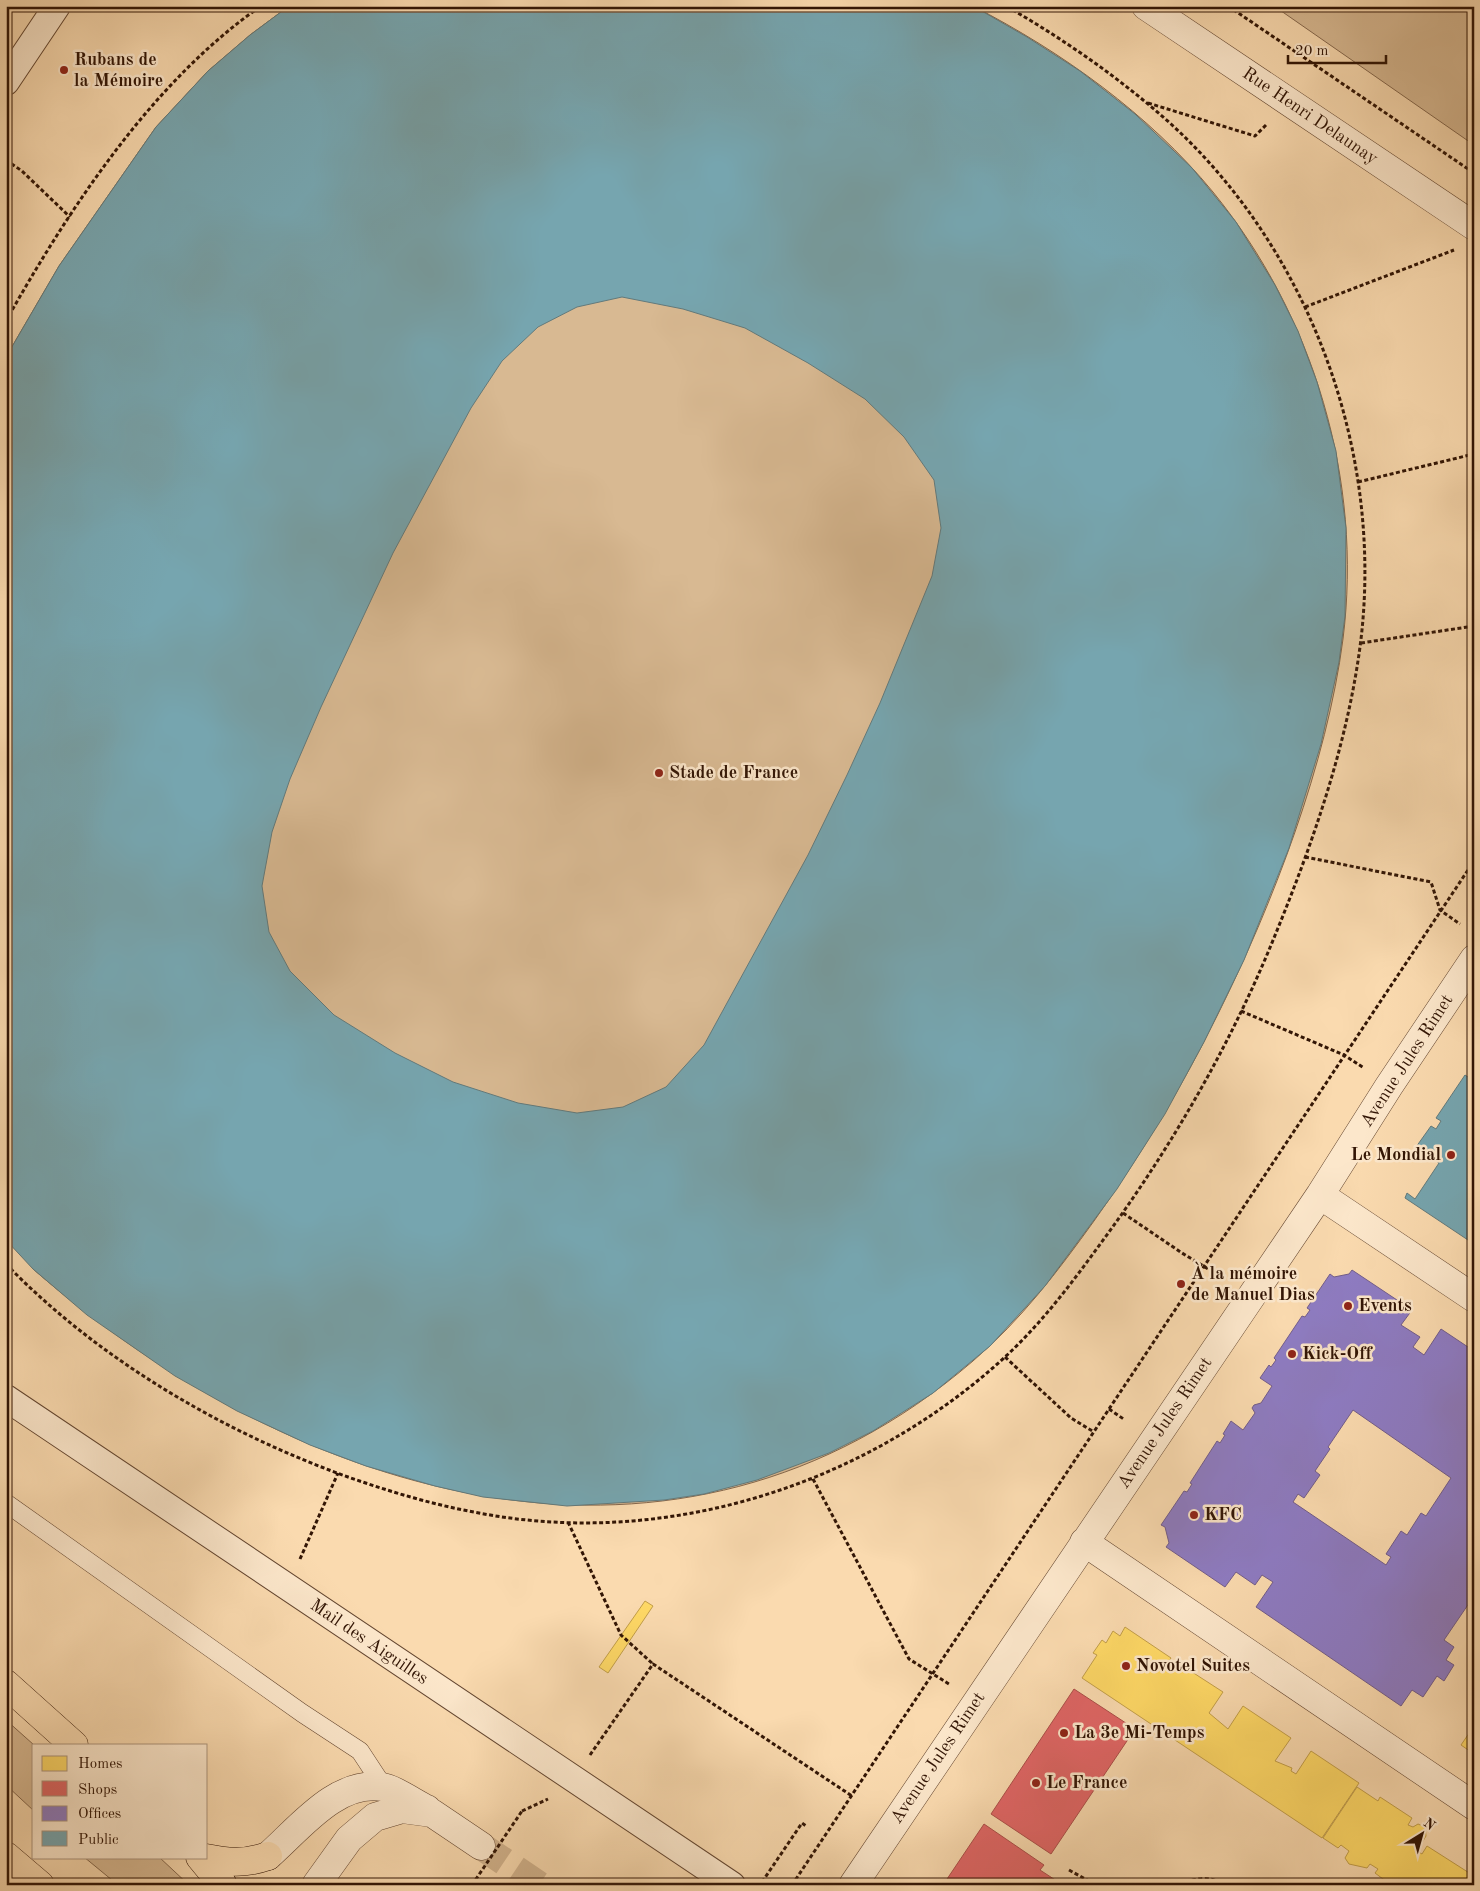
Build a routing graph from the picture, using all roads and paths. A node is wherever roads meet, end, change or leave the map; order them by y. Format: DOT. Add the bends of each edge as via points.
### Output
graph roads {
  1 [pos="57,6"];
  2 [pos="260,6"];
  3 [pos="1006,6"];
  4 [pos="1146,6"];
  5 [pos="1228,6"];
  6 [pos="6,82"];
  7 [pos="1145,102"];
  8 [pos="1272,119"];
  9 [pos="6,160"];
  10 [pos="1474,173"];
  11 [pos="70,217"];
  12 [pos="1474,226"];
  13 [pos="1457,249"];
  14 [pos="1305,307"];
  15 [pos="6,321"];
  16 [pos="1474,454"];
  17 [pos="1358,482"];
  18 [pos="1474,626"];
  19 [pos="1360,644"];
  20 [pos="1306,857"];
  21 [pos="1474,861"];
  22 [pos="1440,910"];
  23 [pos="1460,924"];
  24 [pos="1474,959"];
  25 [pos="1241,1011"];
  26 [pos="1344,1055"];
  27 [pos="1364,1068"];
  28 [pos="1320,1195"];
  29 [pos="1123,1213"];
  30 [pos="6,1264"];
  31 [pos="1204,1266"];
  32 [pos="1223,1278"];
  33 [pos="1474,1298"];
  34 [pos="1005,1357"];
  35 [pos="6,1398"];
  36 [pos="1109,1409"];
  37 [pos="1125,1420"];
  38 [pos="1094,1432"];
  39 [pos="338,1473"];
  40 [pos="813,1478"];
  41 [pos="6,1502"];
  42 [pos="568,1522"];
  43 [pos="1084,1542"];
  44 [pos="285,1586"];
  45 [pos="653,1664"];
  46 [pos="933,1674"];
  47 [pos="6,1684"];
  48 [pos="949,1684"];
  49 [pos="73,1744"];
  50 [pos="574,1779"];
  51 [pos="383,1786"];
  52 [pos="852,1796"];
  53 [pos="1474,1806"];
  54 [pos="522,1811"];
  55 [pos="432,1812"];
  56 [pos="806,1826"];
  57 [pos="481,1846"];
  58 [pos="6,1856"];
  59 [pos="268,1856"];
  60 [pos="201,1858"];
  61 [pos="205,1858"];
  62 [pos="1069,1870"];
  63 [pos="40,1885"];
  64 [pos="223,1885"];
  65 [pos="316,1885"];
  66 [pos="472,1885"];
  67 [pos="732,1885"];
  68 [pos="761,1885"];
  69 [pos="792,1885"];
  70 [pos="854,1885"];
  71 [pos="1096,1885"];
  72 [pos="1173,1885"];
  73 [pos="1223,1885"];
  1 -- 6 [label="street"];
  2 -- 11 [label="path" via="194,61 160,96"];
  3 -- 7 [label="path" via="1089,58"];
  4 -- 12 [label="street, Rue Henri Delaunay"];
  5 -- 10 [label="path"];
  7 -- 8 [label="path" via="1255,136"];
  7 -- 14 [label="path" via="1187,139 1235,194 1278,256"];
  9 -- 11 [label="path"];
  11 -- 15 [label="path"];
  13 -- 14 [label="path"];
  14 -- 17 [label="path" via="1334,379"];
  16 -- 17 [label="path"];
  17 -- 19 [label="path" via="1365,573"];
  18 -- 19 [label="path"];
  19 -- 20 [label="path" via="1347,720"];
  20 -- 22 [label="path" via="1431,882"];
  20 -- 25 [label="path"];
  21 -- 22 [label="path"];
  22 -- 23 [label="path"];
  22 -- 26 [label="path"];
  24 -- 28 [label="street, Avenue Jules Rimet"];
  25 -- 26 [label="path"];
  25 -- 29 [label="path" via="1182,1122"];
  26 -- 27 [label="path"];
  26 -- 31 [label="path"];
  28 -- 33 [label="street"];
  28 -- 43 [label="street, Avenue Jules Rimet"];
  29 -- 31 [label="path"];
  29 -- 34 [label="path" via="1062,1296"];
  30 -- 39 [label="path" via="65,1318 167,1390 230,1426"];
  31 -- 32 [label="path"];
  31 -- 36 [label="path"];
  34 -- 38 [label="path" via="1071,1418"];
  34 -- 40 [label="path" via="959,1396 906,1432"];
  35 -- 44 [label="street, Mail des Aiguilles"];
  36 -- 37 [label="path"];
  36 -- 38 [label="path"];
  38 -- 46 [label="path"];
  39 -- 42 [label="path" via="480,1514"];
  39 -- 44 [label="path" via="306,1550"];
  40 -- 42 [label="path" via="764,1496 692,1513 642,1520"];
  40 -- 46 [label="path" via="909,1659"];
  41 -- 51 [label="lane" via="360,1751"];
  42 -- 45 [label="path" via="621,1635"];
  43 -- 53 [label="street"];
  43 -- 70 [label="street, Avenue Jules Rimet"];
  44 -- 50 [label="street, Mail des Aiguilles"];
  45 -- 50 [label="path"];
  45 -- 52 [label="path"];
  46 -- 48 [label="path"];
  46 -- 52 [label="path"];
  47 -- 49 [label="highway"];
  50 -- 67 [label="street, Mail des Aiguilles"];
  51 -- 55 [label="street"];
  51 -- 59 [label="street" via="350,1790 329,1802"];
  52 -- 69 [label="path"];
  54 -- 66 [label="path, bridge"];
  55 -- 57 [label="street"];
  55 -- 65 [label="street" via="402,1809 375,1817 349,1839"];
  56 -- 68 [label="path" via="802,1823"];
  58 -- 63 [label="highway"];
  59 -- 61 [label="highway" via="249,1863"];
  60 -- 64 [label="highway"];
  62 -- 71 [label="path"];
  72 -- 73 [label="path" via="1197,1879 1217,1880"];
}
